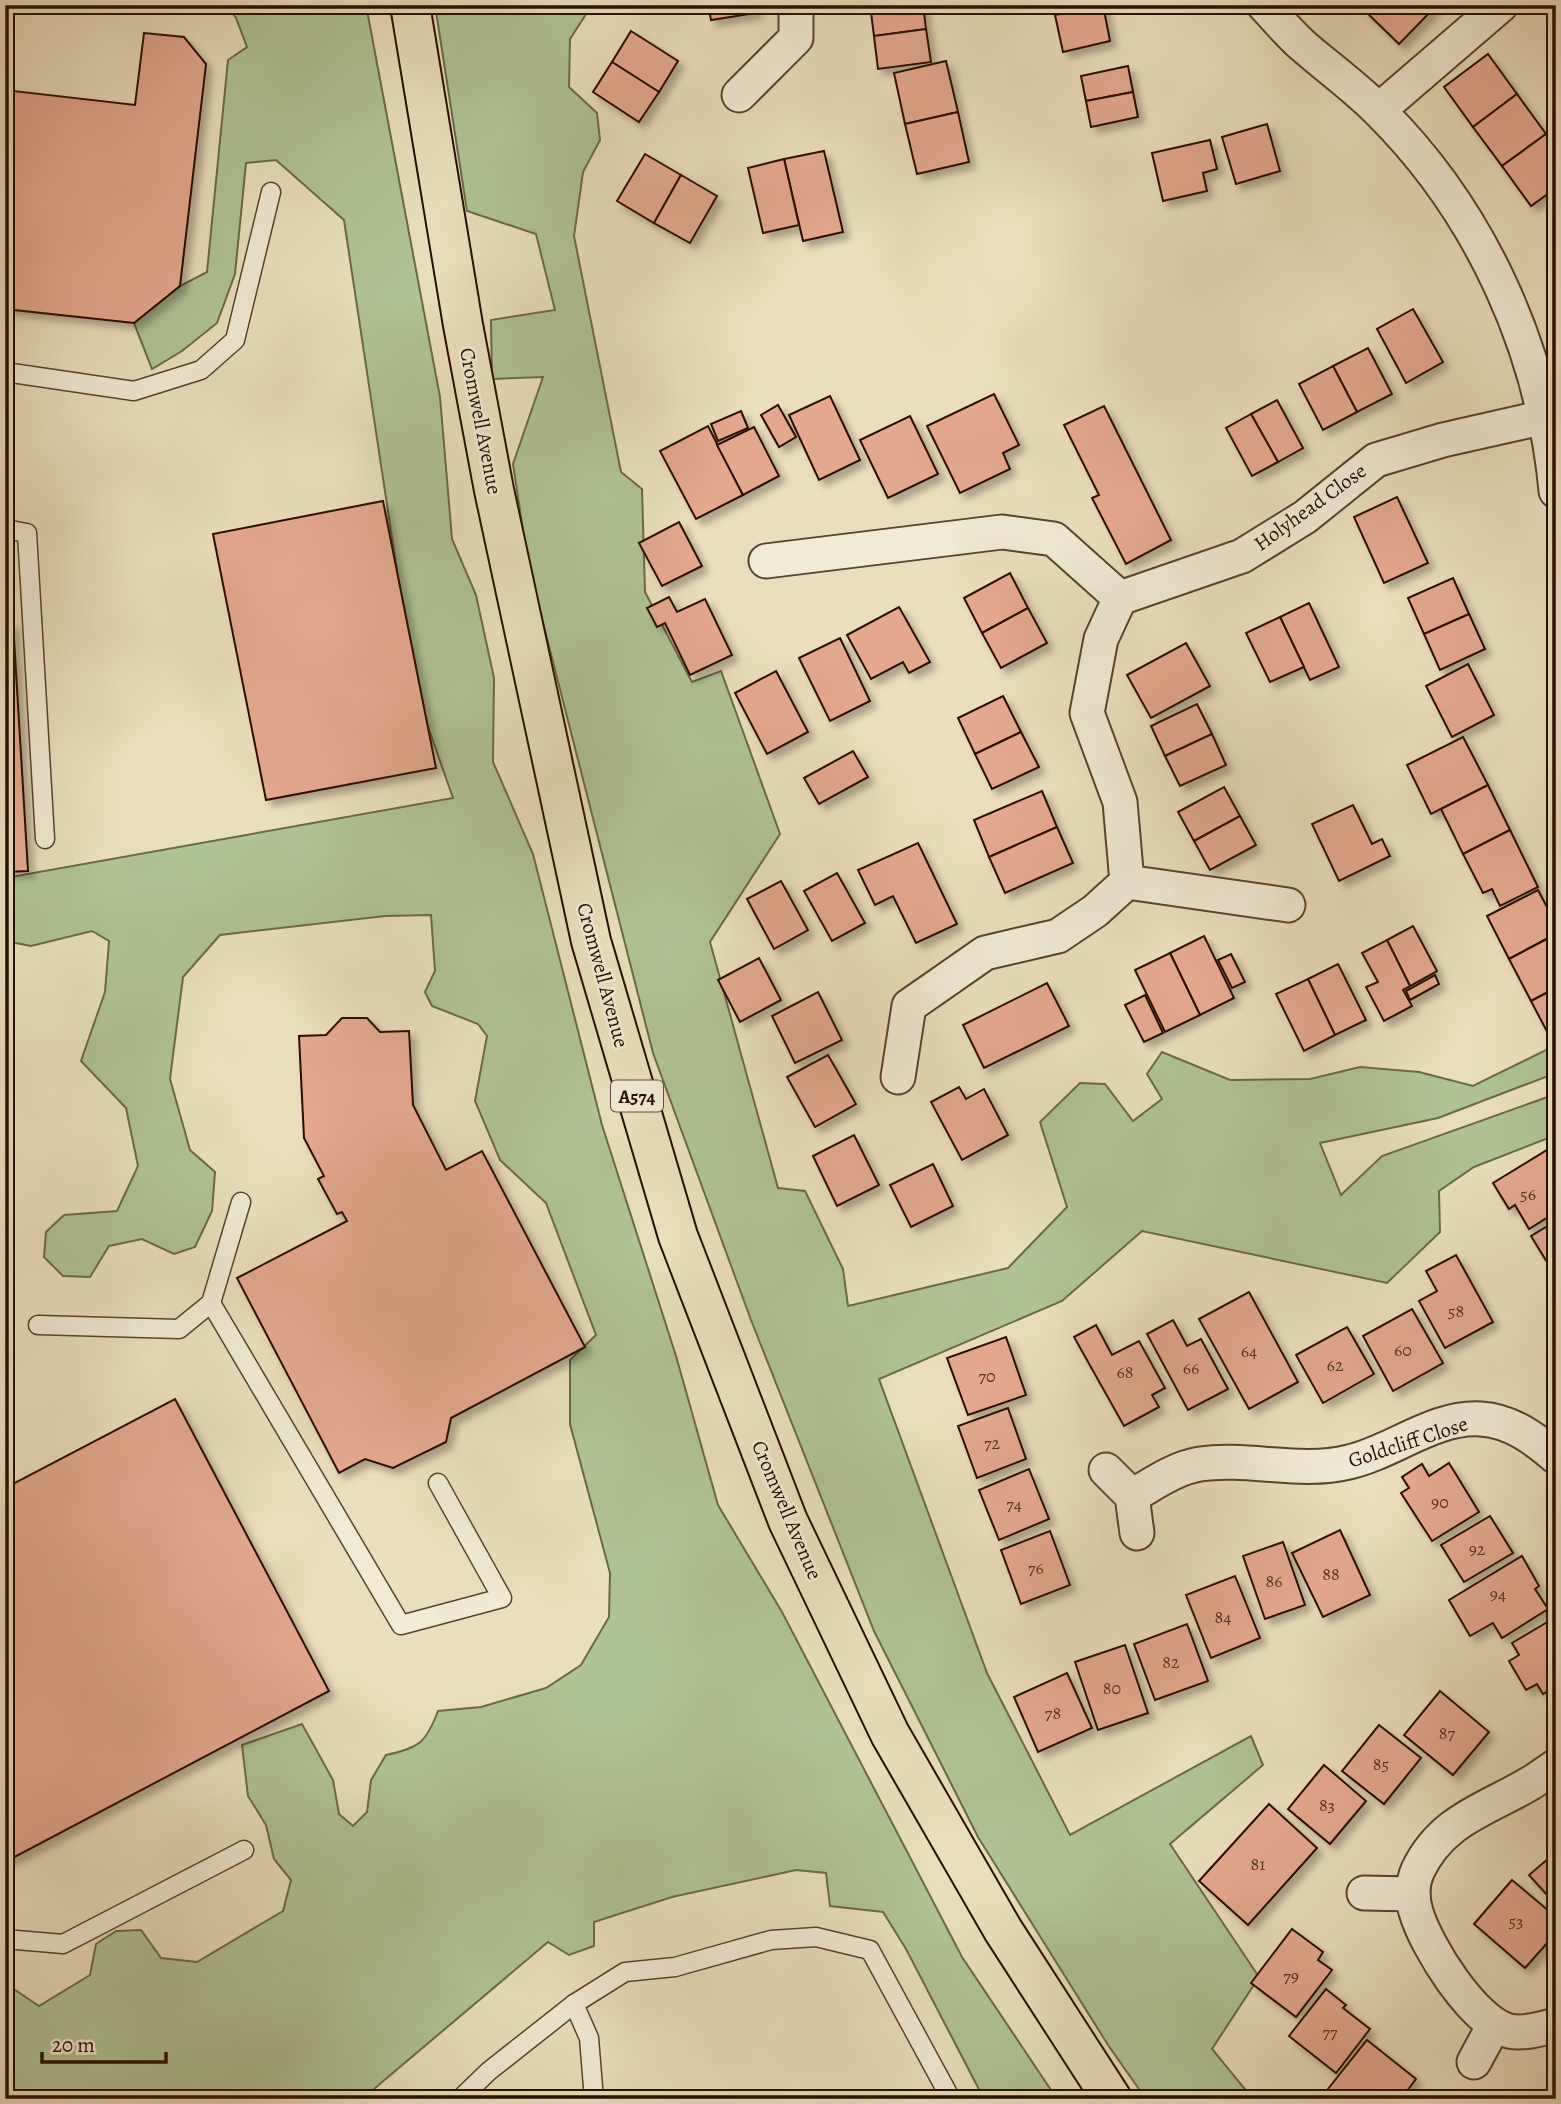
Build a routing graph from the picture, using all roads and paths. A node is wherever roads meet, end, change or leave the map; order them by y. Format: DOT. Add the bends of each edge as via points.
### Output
graph roads {
  1 [pos="410,5"];
  2 [pos="796,5"];
  3 [pos="1264,5"];
  4 [pos="1501,5"];
  5 [pos="739,95"];
  6 [pos="1379,110"];
  7 [pos="271,192"];
  8 [pos="5,372"];
  9 [pos="1545,417"];
  10 [pos="1556,491"];
  11 [pos="5,528"];
  12 [pos="766,561"];
  13 [pos="1120,598"];
  14 [pos="46,839"];
  15 [pos="1127,882"];
  16 [pos="1288,905"];
  17 [pos="898,1077"];
  18 [pos="241,1202"];
  19 [pos="211,1303"];
  20 [pos="38,1325"];
  21 [pos="1556,1457"];
  22 [pos="1106,1470"];
  23 [pos="439,1483"];
  24 [pos="1132,1496"];
  25 [pos="1137,1533"];
  26 [pos="1556,1766"];
  27 [pos="244,1850"];
  28 [pos="1364,1893"];
  29 [pos="1413,1894"];
  30 [pos="5,1939"];
  31 [pos="574,2004"];
  32 [pos="1494,2025"];
  33 [pos="1556,2025"];
  34 [pos="1474,2062"];
  35 [pos="460,2099"];
  36 [pos="594,2099"];
  37 [pos="951,2099"];
  38 [pos="1112,2099"];
  1 -- 38 [label="main road, Cromwell Avenue / A574" via="494,490 588,928 678,1236 788,1521 890,1734 1003,1930"];
  2 -- 5 [label="street" via="796,38"];
  3 -- 6 [label="street" via="1298,42"];
  4 -- 6 [label="street"];
  6 -- 9 [label="street" via="1443,186 1490,262 1510,304"];
  7 -- 8 [label="lane" via="235,340 201,370 134,391"];
  9 -- 10 [label="street"];
  9 -- 13 [label="street, Holyhead Close" via="1376,460 1305,517 1242,556"];
  11 -- 14 [label="lane" via="27,533"];
  12 -- 13 [label="street" via="1002,532 1054,540"];
  13 -- 15 [label="street" via="1101,639 1087,713 1121,802"];
  15 -- 16 [label="street"];
  15 -- 17 [label="street" via="1058,936 985,953 909,1006"];
  18 -- 19 [label="lane"];
  19 -- 20 [label="lane" via="179,1329"];
  19 -- 23 [label="lane" via="401,1626 502,1598"];
  21 -- 24 [label="street, Goldcliff Close" via="1516,1428 1477,1419 1431,1429 1352,1462 1326,1467 1199,1464 1175,1471"];
  22 -- 24 [label="street"];
  24 -- 25 [label="street"];
  26 -- 29 [label="street" via="1461,1819 1442,1835 1417,1873"];
  27 -- 30 [label="lane" via="63,1944"];
  28 -- 29 [label="street"];
  29 -- 32 [label="street" via="1425,1936 1477,2012"];
  31 -- 35 [label="lane"];
  31 -- 36 [label="lane" via="589,2038"];
  31 -- 37 [label="lane" via="625,1972 675,1967 771,1940 816,1937 870,1950"];
  32 -- 33 [label="street" via="1527,2032"];
  32 -- 34 [label="street"];
}
